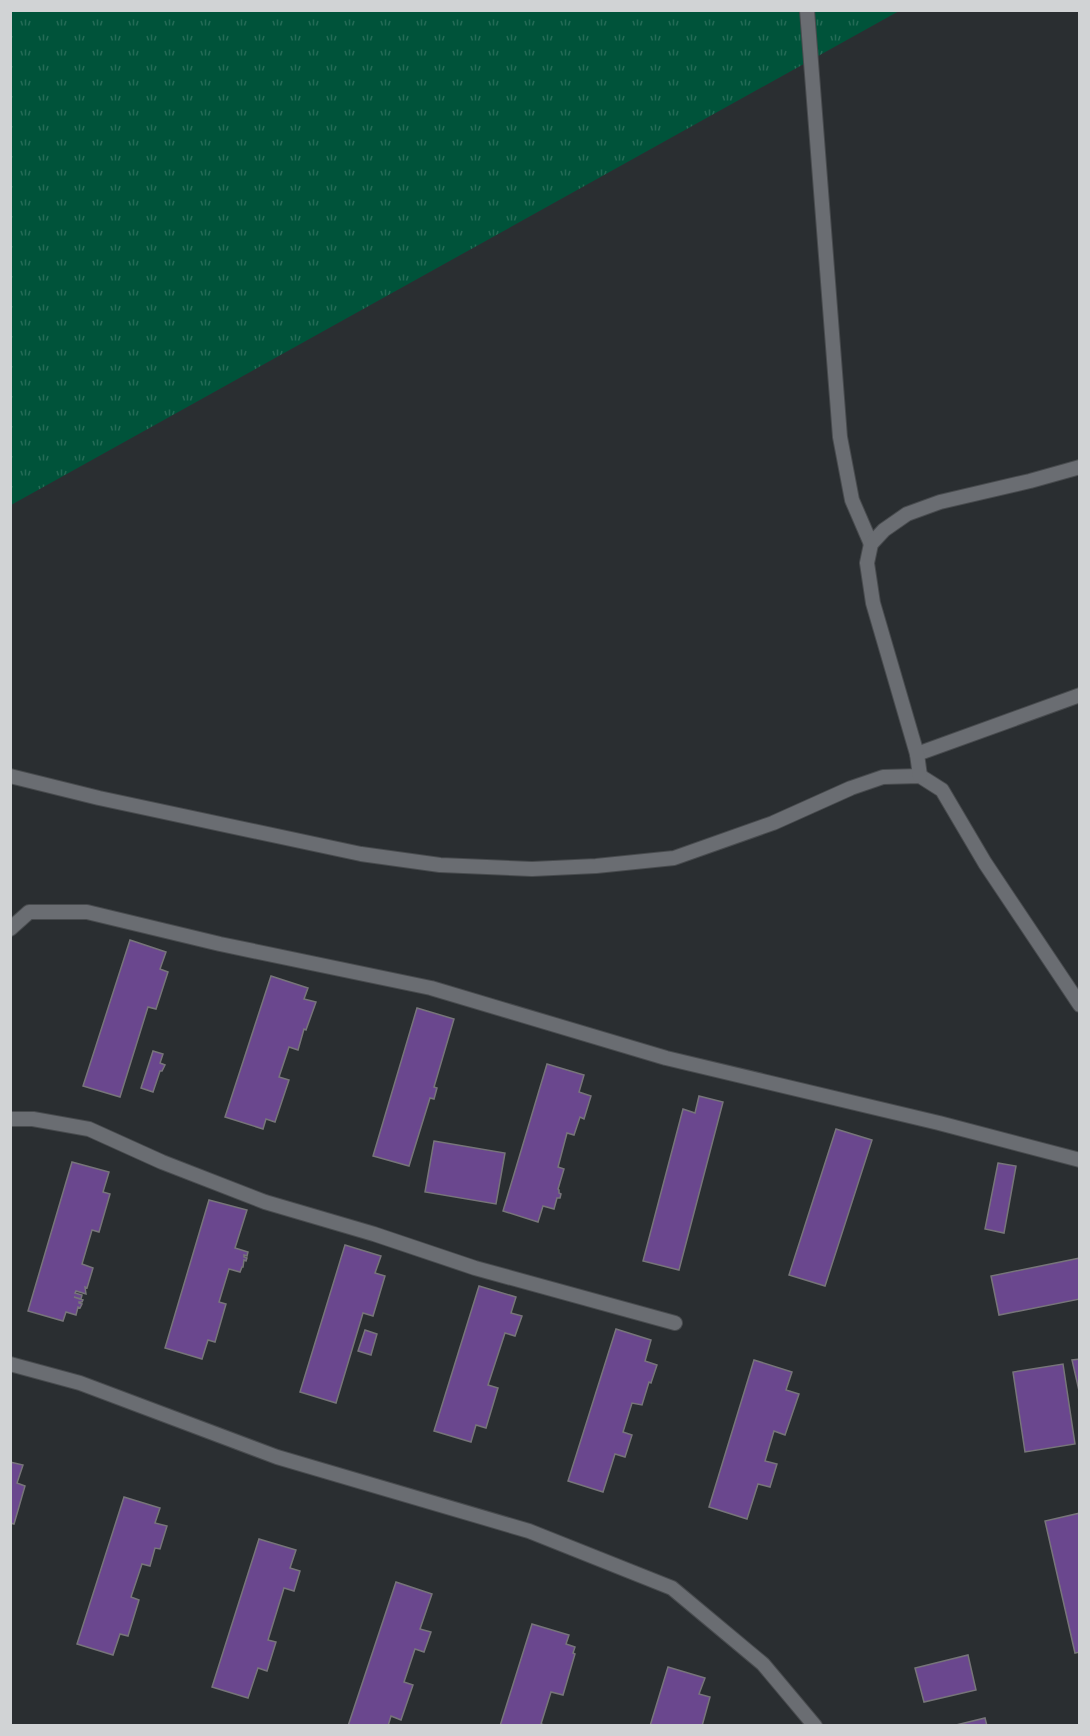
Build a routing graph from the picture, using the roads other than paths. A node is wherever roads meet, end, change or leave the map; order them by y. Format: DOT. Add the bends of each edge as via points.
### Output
graph roads {
  1 [pos="807,10"];
  2 [pos="1080,467"];
  3 [pos="871,544"];
  4 [pos="1080,694"];
  5 [pos="917,754"];
  6 [pos="10,776"];
  7 [pos="920,776"];
  8 [pos="10,929"];
  9 [pos="1080,1005"];
  10 [pos="10,1119"];
  11 [pos="1080,1160"];
  12 [pos="675,1323"];
  13 [pos="10,1364"];
  14 [pos="815,1725"];
  1 -- 3 [label="lane" via="840,437 852,500"];
  2 -- 3 [label="lane" via="907,514"];
  3 -- 5 [label="lane" via="867,563 873,603"];
  4 -- 5 [label="lane"];
  5 -- 7 [label="lane"];
  6 -- 7 [label="lane" via="361,854 440,865 532,869 674,858 774,823 883,777"];
  7 -- 9 [label="lane" via="942,790 985,863"];
  8 -- 11 [label="lane" via="29,912 87,912 431,988 666,1058"];
  10 -- 12 [label="lane" via="89,1129 265,1202 475,1268"];
  13 -- 14 [label="lane" via="80,1383 277,1457 529,1531 672,1588 763,1664"];
}
